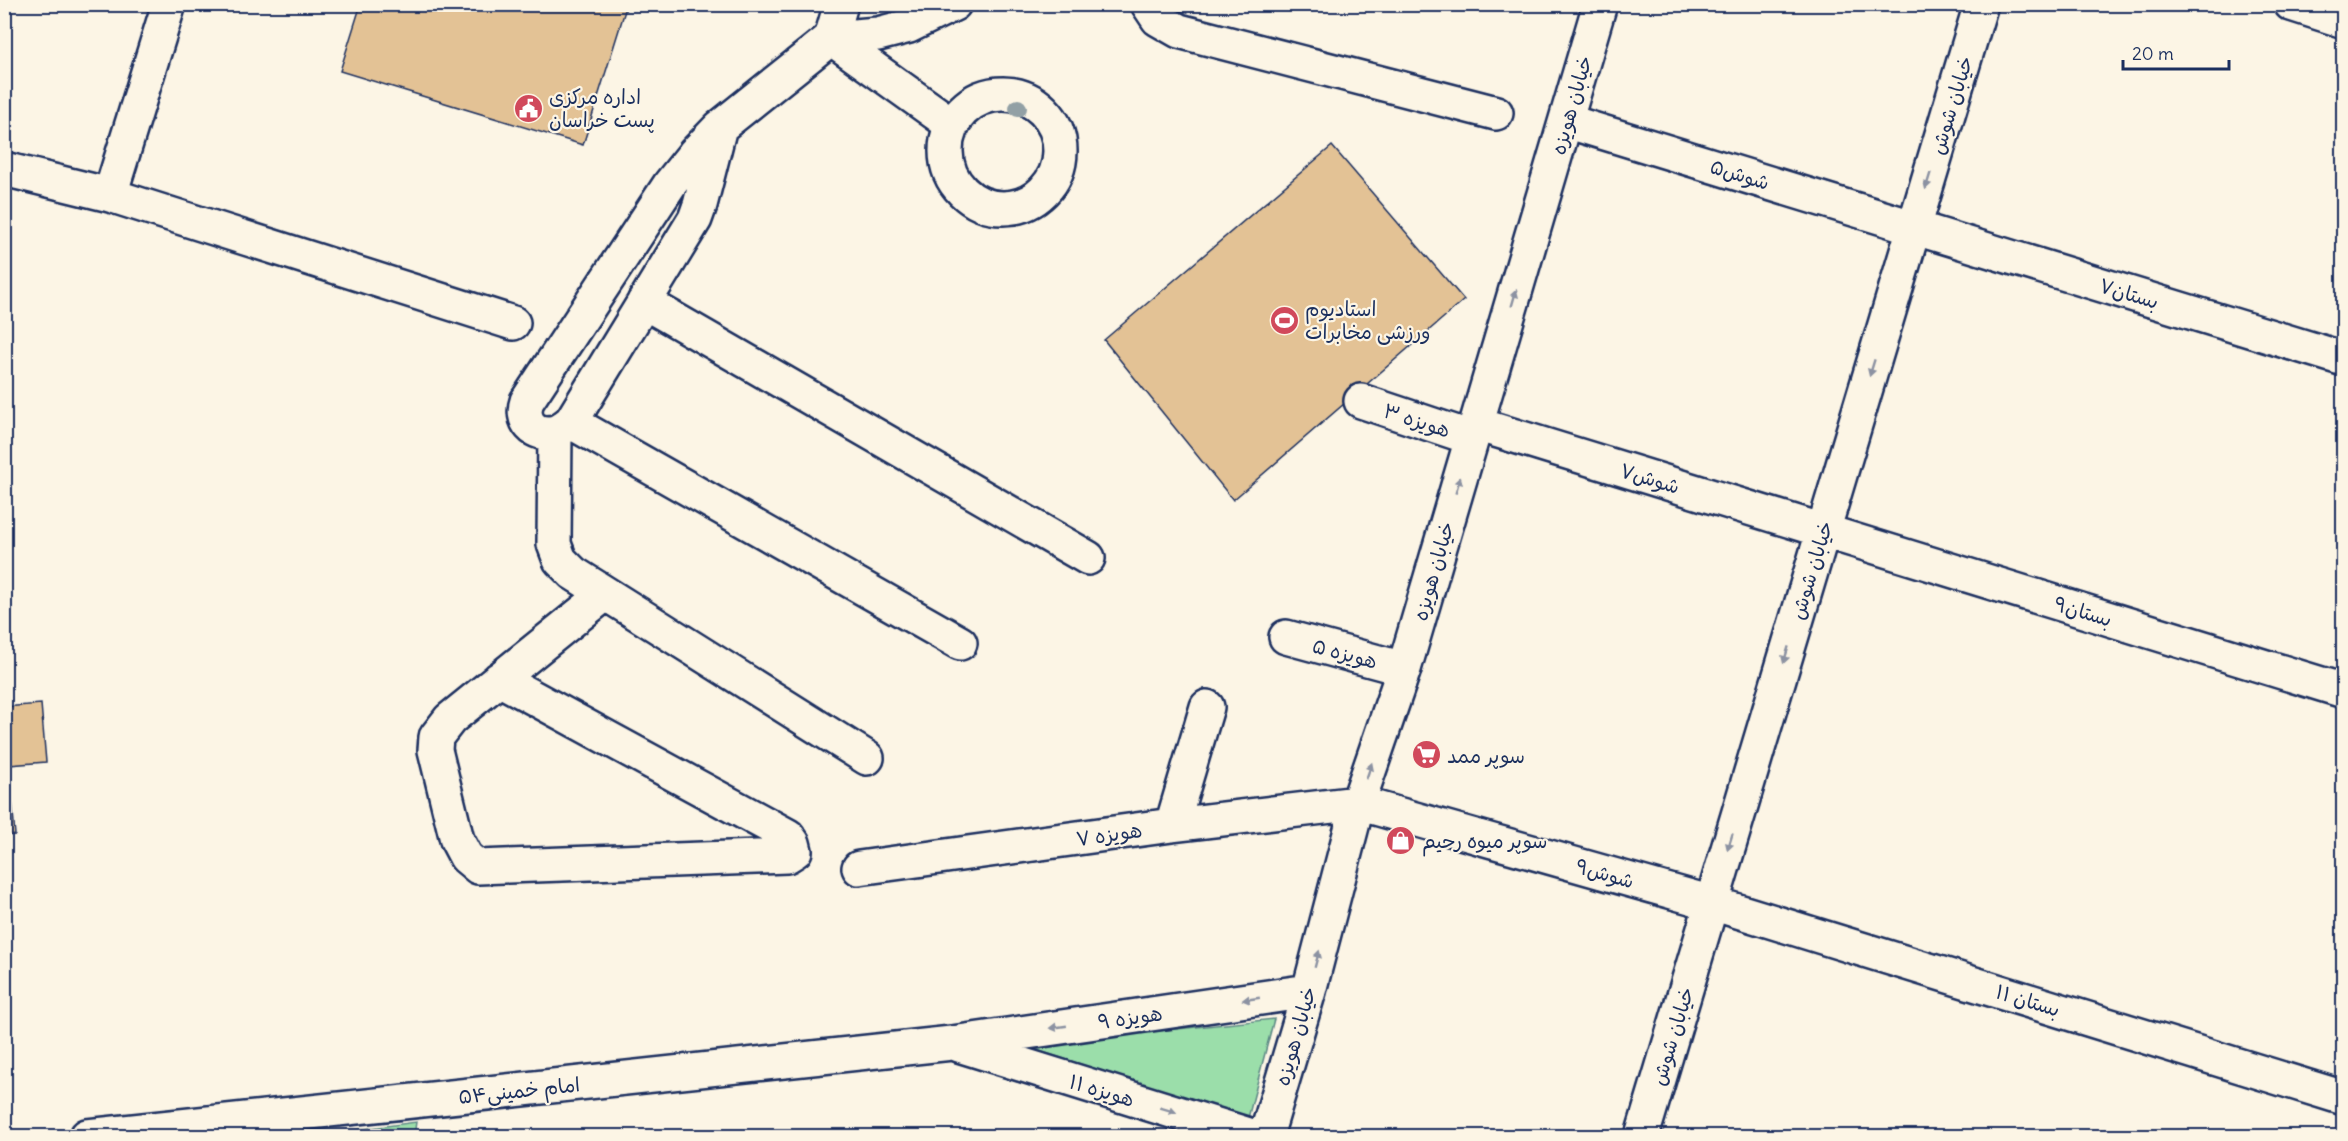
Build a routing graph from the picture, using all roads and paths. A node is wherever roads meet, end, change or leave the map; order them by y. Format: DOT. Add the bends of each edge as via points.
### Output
graph roads {
  1 [pos="169,4"];
  2 [pos="841,4"];
  3 [pos="954,4"];
  4 [pos="1148,4"];
  5 [pos="1600,4"];
  6 [pos="1981,4"];
  7 [pos="2291,4"];
  8 [pos="2343,21"];
  9 [pos="831,38"];
  10 [pos="1496,113"];
  11 [pos="1566,121"];
  12 [pos="951,124"];
  13 [pos="720,127"];
  14 [pos="4,168"];
  15 [pos="110,195"];
  16 [pos="1914,227"];
  17 [pos="644,302"];
  18 [pos="513,322"];
  19 [pos="2343,359"];
  20 [pos="1361,401"];
  21 [pos="563,427"];
  22 [pos="1474,431"];
  23 [pos="1823,531"];
  24 [pos="1088,558"];
  25 [pos="605,594"];
  26 [pos="1286,637"];
  27 [pos="960,643"];
  28 [pos="1404,669"];
  29 [pos="499,679"];
  30 [pos="2343,692"];
  31 [pos="1207,707"];
  32 [pos="867,758"];
  33 [pos="1358,804"];
  34 [pos="1172,825"];
  35 [pos="859,868"];
  36 [pos="1712,903"];
  37 [pos="1309,991"];
  38 [pos="952,1043"];
  39 [pos="2343,1098"];
  40 [pos="104,1136"];
  41 [pos="1252,1137"];
  42 [pos="1266,1137"];
  43 [pos="1642,1137"];
  1 -- 15 [label="street"];
  2 -- 9 [label="street"];
  3 -- 9 [label="street" via="909,26 878,34"];
  4 -- 10 [label="street" via="1158,20 1179,31"];
  5 -- 11 [label="street, خیابان هویزه"];
  6 -- 16 [label="street, خیابان شوش, one-way"];
  7 -- 8 [label="street"];
  9 -- 12 [label="street"];
  9 -- 13 [label="street"];
  11 -- 16 [label="street, شوش۵"];
  22 -- 11 [label="street, خیابان هویزه, one-way"];
  13 -- 17 [label="street" via="695,219"];
  13 -- 21 [label="street" via="670,184 527,401 524,417 531,427 542,432"];
  14 -- 15 [label="street"];
  15 -- 18 [label="street"];
  16 -- 19 [label="street, بستان۷"];
  16 -- 23 [label="street, خیابان شوش, one-way"];
  17 -- 21 [label="street"];
  17 -- 24 [label="street"];
  20 -- 22 [label="street, هویزه ۳"];
  21 -- 25 [label="street" via="554,544 560,560 573,573"];
  21 -- 27 [label="street"];
  22 -- 23 [label="street, شوش۷"];
  28 -- 22 [label="street, خیابان هویزه, one-way"];
  23 -- 30 [label="street, بستان۹"];
  23 -- 36 [label="street, خیابان شوش, one-way"];
  25 -- 29 [label="street"];
  25 -- 32 [label="street"];
  26 -- 28 [label="street, هویزه ۵"];
  33 -- 28 [label="street, خیابان هویزه, one-way"];
  29 -- 29 [label="street" via="788,837 795,851 787,856 478,867 466,857 457,840 435,750 436,737 450,719"];
  31 -- 34 [label="street"];
  33 -- 34 [label="street, هویزه ۷"];
  33 -- 36 [label="street, شوش۹"];
  37 -- 33 [label="street, خیابان هویزه, one-way"];
  34 -- 35 [label="street, هویزه ۷"];
  36 -- 39 [label="street, بستان ۱۱"];
  36 -- 43 [label="street, خیابان شوش"];
  37 -- 38 [label="street, هویزه ۹, one-way"];
  37 -- 42 [label="street, خیابان هویزه"];
  38 -- 40 [label="street, امام خمینی۵۴"];
  38 -- 41 [label="street, هویزه ۱۱, one-way"];
}
